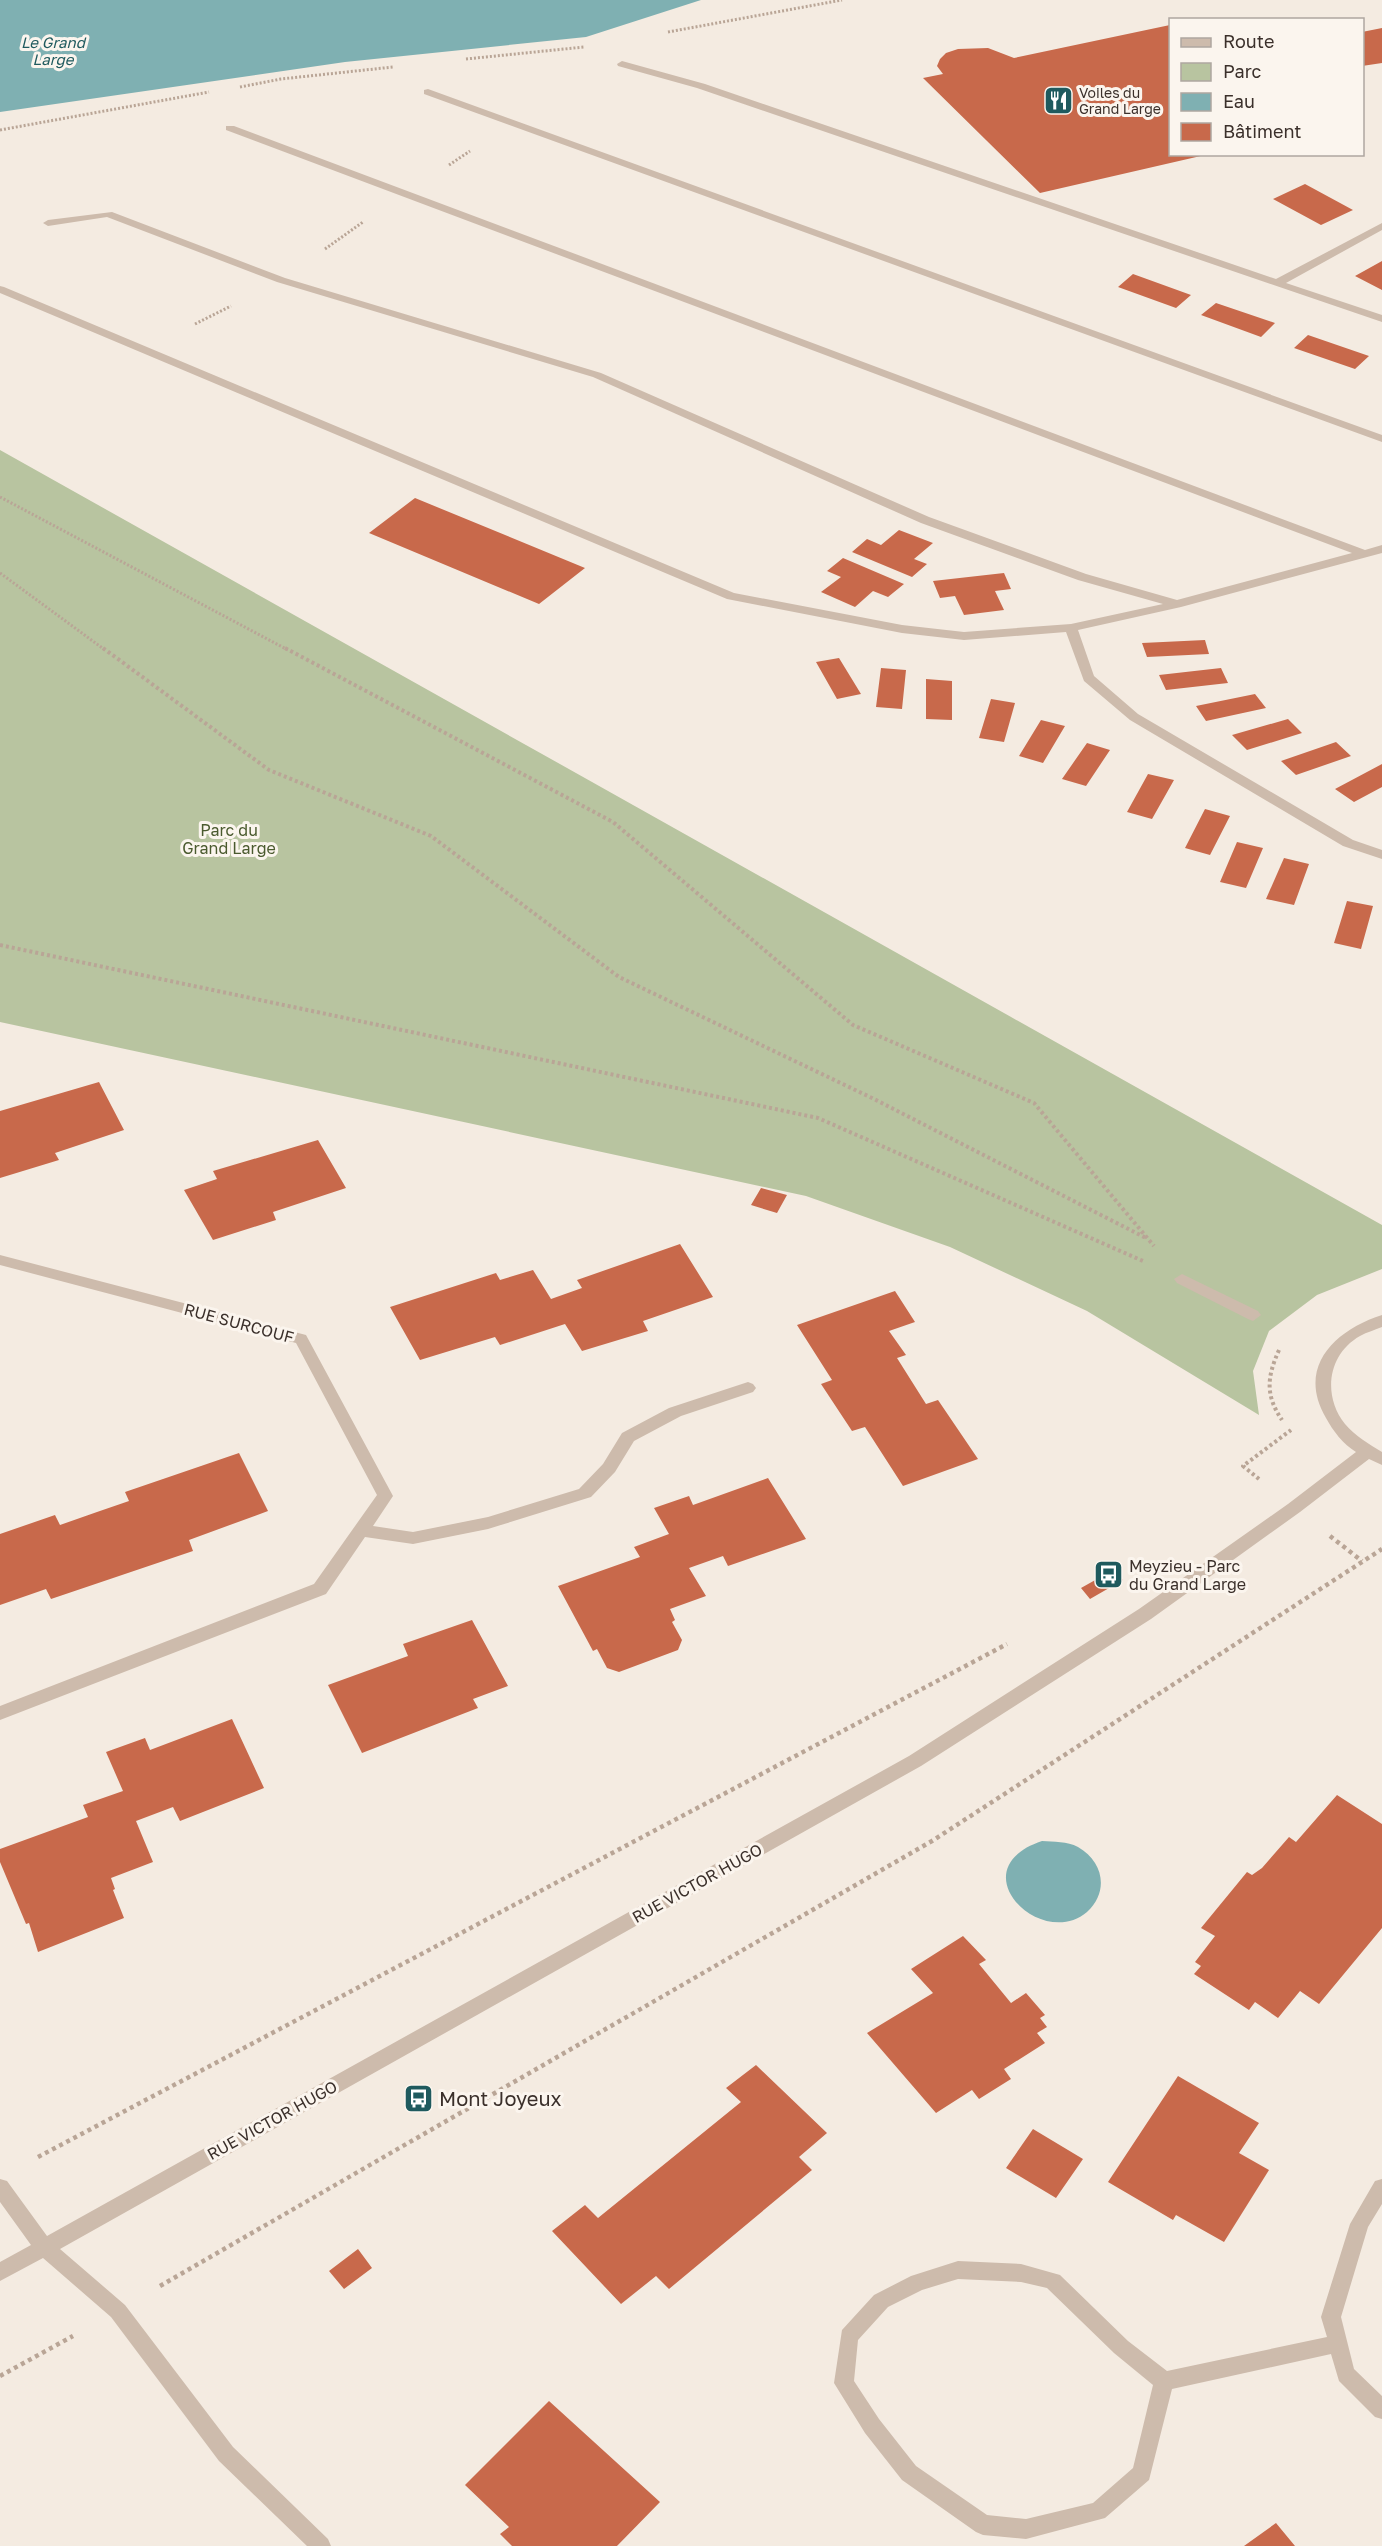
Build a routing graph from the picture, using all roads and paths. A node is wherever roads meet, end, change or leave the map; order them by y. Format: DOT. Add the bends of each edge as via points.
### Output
graph roads {
  1 [pos="622,64"];
  2 [pos="428,92"];
  3 [pos="514,123"];
  4 [pos="230,128"];
  5 [pos="404,193"];
  6 [pos="48,223"];
  7 [pos="1382,226"];
  8 [pos="281,280"];
  9 [pos="1277,284"];
  10 [pos="0,289"];
  11 [pos="1382,320"];
  12 [pos="161,355"];
  13 [pos="1382,439"];
  14 [pos="0,497"];
  15 [pos="1382,549"];
  16 [pos="1362,554"];
  17 [pos="0,573"];
  18 [pos="1177,604"];
  19 [pos="1071,628"];
  20 [pos="1382,855"];
  21 [pos="0,945"];
  22 [pos="1149,1240"];
  23 [pos="0,1260"];
  24 [pos="1182,1279"];
  25 [pos="1253,1315"];
  26 [pos="1382,1322"];
  27 [pos="748,1388"];
  28 [pos="1375,1456"];
  29 [pos="362,1530"];
  30 [pos="1382,1549"];
  31 [pos="1017,1638"];
  32 [pos="0,1713"];
  33 [pos="32,2161"];
  34 [pos="0,2187"];
  35 [pos="1382,2187"];
  36 [pos="44,2247"];
  37 [pos="0,2272"];
  38 [pos="118,2311"];
  39 [pos="1337,2344"];
  40 [pos="0,2376"];
  41 [pos="1164,2381"];
  42 [pos="1382,2410"];
  43 [pos="321,2546"];
  1 -- 9 [label="street" via="701,86"];
  2 -- 3 [label="street"];
  3 -- 5 [label="path"];
  3 -- 13 [label="street"];
  4 -- 5 [label="street"];
  5 -- 8 [label="path"];
  5 -- 16 [label="street"];
  6 -- 8 [label="street" via="108,213"];
  7 -- 9 [label="street"];
  8 -- 12 [label="path" via="188,328"];
  8 -- 18 [label="street" via="597,375 925,520 1082,577"];
  9 -- 11 [label="street"];
  10 -- 12 [label="street"];
  12 -- 19 [label="street" via="731,596 902,629 964,636"];
  14 -- 22 [label="path" via="613,822 853,1025 1034,1102"];
  15 -- 16 [label="street"];
  16 -- 18 [label="street"];
  17 -- 22 [label="path" via="269,770 431,836 619,977 872,1098"];
  18 -- 19 [label="street"];
  19 -- 20 [label="street" via="1088,678 1134,717 1348,843"];
  21 -- 24 [label="path" via="818,1118"];
  22 -- 24 [label="path"];
  23 -- 29 [label="street, RUE SURCOUF" via="301,1339 385,1496"];
  24 -- 25 [label="street"];
  26 -- 28 [label="street" via="1365,1326 1341,1340 1326,1360 1320,1384 1327,1408 1342,1433"];
  27 -- 29 [label="street" via="675,1412 628,1437 609,1468 585,1493 488,1523 413,1538"];
  28 -- 36 [label="street, RUE VICTOR HUGO" via="1294,1508 1145,1614 915,1761"];
  29 -- 32 [label="street, RUE SURCOUF" via="320,1589"];
  30 -- 38 [label="path" via="932,1841"];
  31 -- 33 [label="path"];
  34 -- 36 [label="street"];
  35 -- 39 [label="street" via="1359,2224 1330,2317"];
  36 -- 37 [label="street, RUE VICTOR HUGO"];
  36 -- 38 [label="street"];
  38 -- 40 [label="path"];
  38 -- 43 [label="street" via="226,2454"];
  39 -- 41 [label="street"];
  39 -- 42 [label="street" via="1346,2374"];
  41 -- 41 [label="street" via="1121,2347 1053,2282 1021,2273 958,2270 918,2282 881,2301 849,2336 844,2383 909,2473 983,2525 1026,2529 1098,2511 1142,2473"];
}
